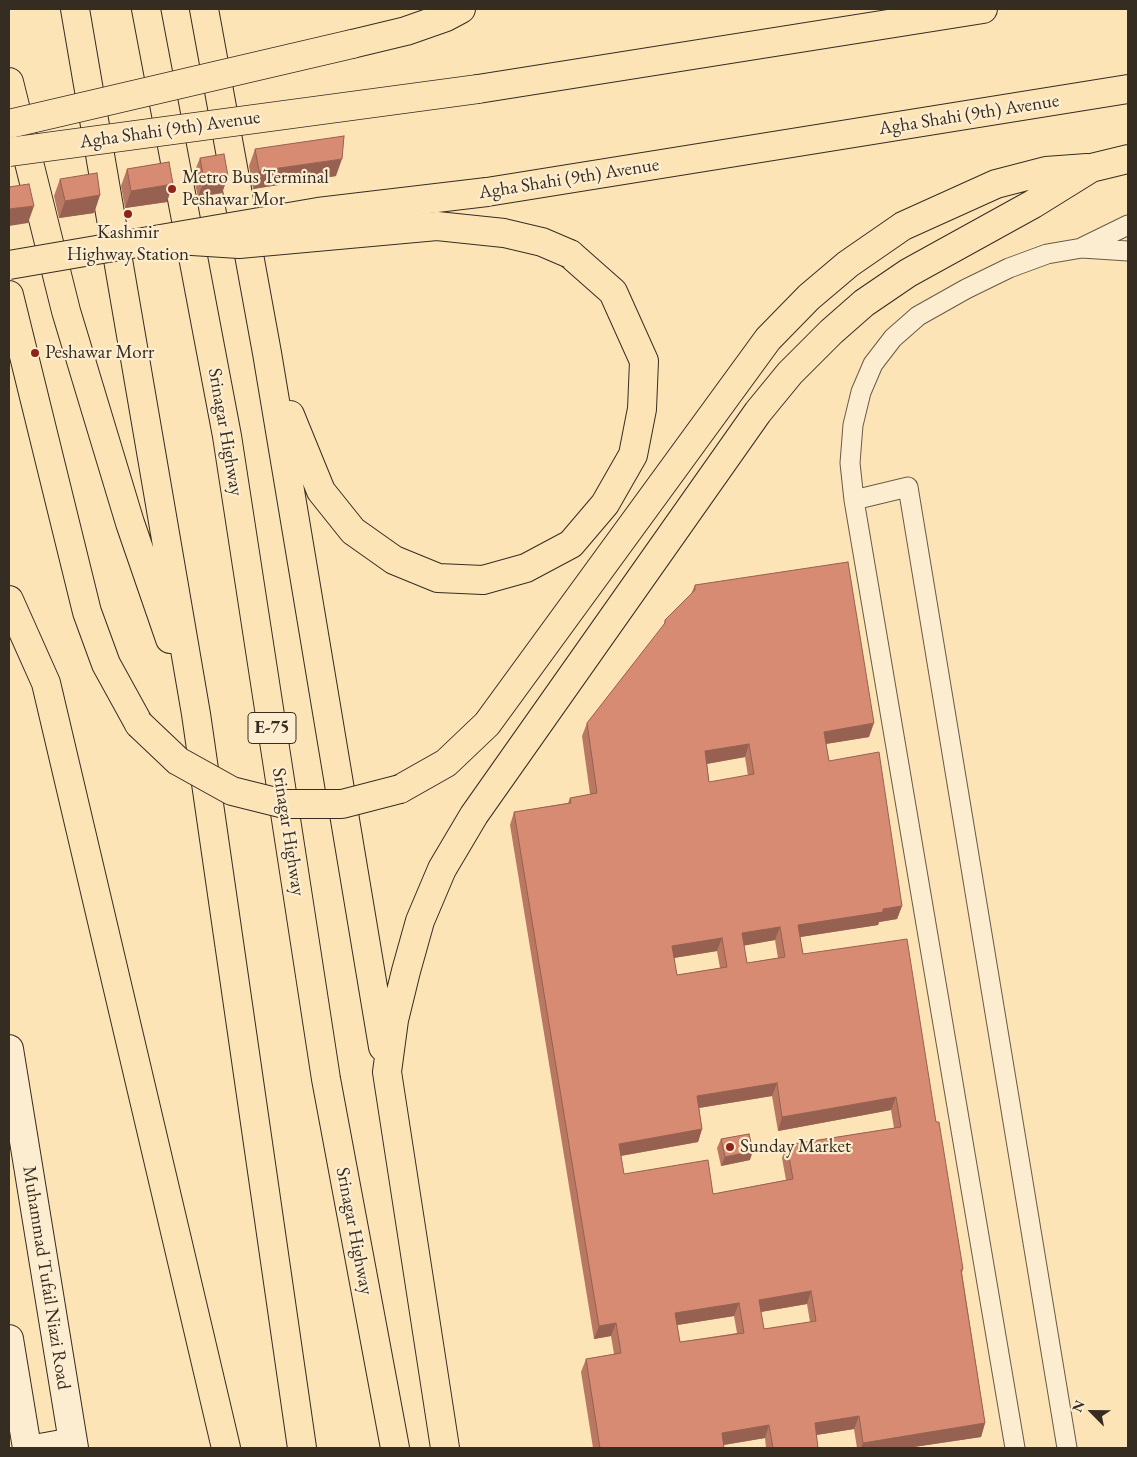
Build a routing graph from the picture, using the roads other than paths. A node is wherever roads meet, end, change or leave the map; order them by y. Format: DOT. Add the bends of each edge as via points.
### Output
graph roads {
  1 [pos="75,9"];
  2 [pos="146,9"];
  3 [pos="204,9"];
  4 [pos="461,9"];
  5 [pos="983,9"];
  6 [pos="9,82"];
  7 [pos="1128,89"];
  8 [pos="9,124"];
  9 [pos="9,152"];
  10 [pos="1128,159"];
  11 [pos="1091,168"];
  12 [pos="1128,225"];
  13 [pos="161,239"];
  14 [pos="1082,248"];
  15 [pos="1128,251"];
  16 [pos="9,265"];
  17 [pos="9,295"];
  18 [pos="268,353"];
  19 [pos="854,500"];
  20 [pos="9,600"];
  21 [pos="196,714"];
  22 [pos="9,1049"];
  23 [pos="388,1072"];
  24 [pos="9,1339"];
  25 [pos="73,1445"];
  26 [pos="27,1448"];
  27 [pos="40,1448"];
  28 [pos="226,1448"];
  29 [pos="302,1448"];
  30 [pos="395,1448"];
  31 [pos="445,1448"];
  32 [pos="1015,1448"];
  33 [pos="1067,1448"];
  1 -- 21 [label="main road"];
  2 -- 30 [label="main road, Srinagar Highway / E-75" via="227,436 326,1079"];
  3 -- 18 [label="main road"];
  4 -- 8 [label="main road, bridge" via="406,31"];
  5 -- 9 [label="main road, Agha Shahi (9th) Avenue, bridge" via="478,89"];
  6 -- 21 [label="main road" via="66,311 130,523"];
  7 -- 13 [label="main road, Agha Shahi (9th) Avenue, bridge" via="487,192 318,212"];
  10 -- 11 [label="main road"];
  11 -- 17 [label="main road, bridge" via="1046,171 996,184 903,226 848,264 809,297 768,339 487,724 446,763 400,789 342,804 284,804 232,791 178,761 139,724 106,664 87,612"];
  11 -- 23 [label="main road" via="864,303 790,373 758,412 474,815 442,869 420,922 406,971 394,1020"];
  12 -- 14 [label="street"];
  13 -- 16 [label="main road, Agha Shahi (9th) Avenue, bridge"];
  13 -- 18 [label="main road, bridge" via="239,244 437,226 504,233 542,242 570,254 613,292 644,361 642,409 633,455 605,504 571,544 526,568 483,580 438,578 394,560 353,530 322,491 304,453"];
  14 -- 15 [label="street"];
  14 -- 19 [label="street" via="1047,254 1010,268 918,316 893,338 873,364 860,392 850,463"];
  18 -- 23 [label="main road"];
  19 -- 32 [label="street"];
  19 -- 33 [label="street" via="908,487"];
  20 -- 28 [label="main road" via="46,683"];
  21 -- 29 [label="main road"];
  22 -- 25 [label="main road, Muhammad Tufail Niazi Road"];
  23 -- 31 [label="main road"];
  24 -- 26 [label="main road"];
  25 -- 27 [label="main road"];
}
